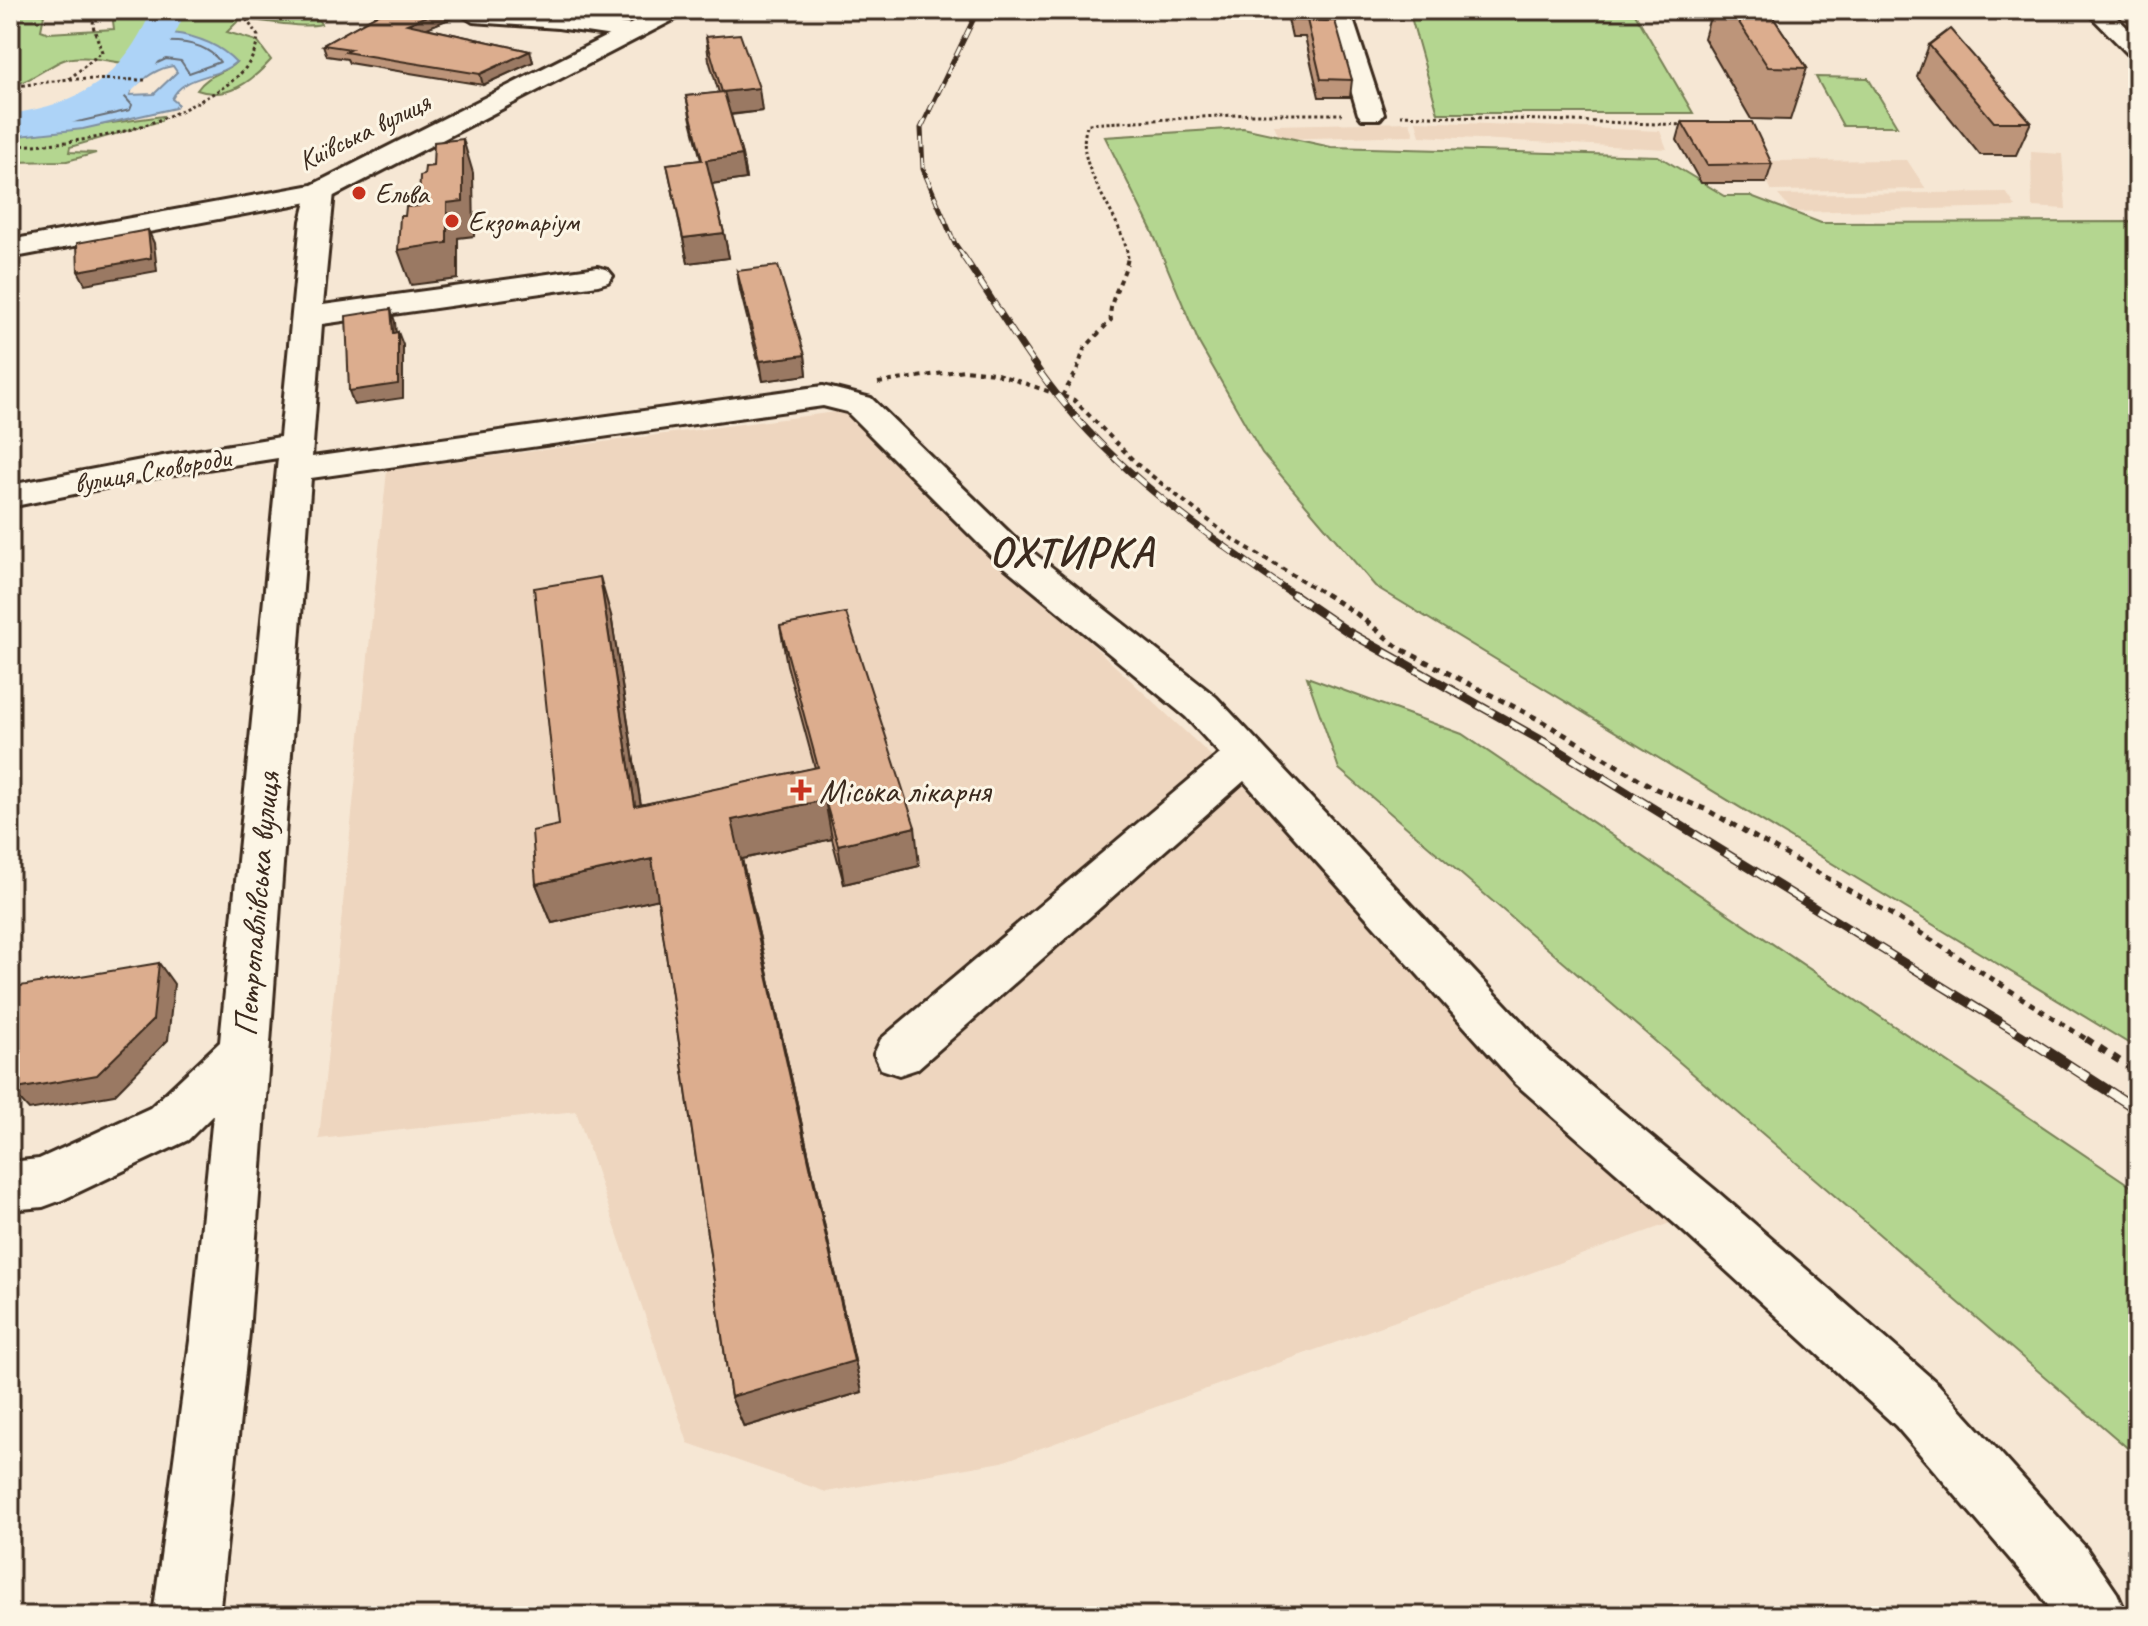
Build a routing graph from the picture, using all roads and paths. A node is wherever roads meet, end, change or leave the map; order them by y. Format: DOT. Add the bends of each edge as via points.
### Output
graph roads {
  1 [pos="94,10"];
  2 [pos="219,10"];
  3 [pos="278,10"];
  4 [pos="675,10"];
  5 [pos="1339,10"];
  6 [pos="2096,10"];
  7 [pos="473,15"];
  8 [pos="244,16"];
  9 [pos="633,32"];
  10 [pos="2138,51"];
  11 [pos="69,79"];
  12 [pos="147,80"];
  13 [pos="10,87"];
  14 [pos="1371,114"];
  15 [pos="1088,124"];
  16 [pos="10,146"];
  17 [pos="320,192"];
  18 [pos="10,249"];
  19 [pos="598,276"];
  20 [pos="306,317"];
  21 [pos="1062,396"];
  22 [pos="832,397"];
  23 [pos="294,458"];
  24 [pos="10,496"];
  25 [pos="1246,756"];
  26 [pos="243,1052"];
  27 [pos="899,1054"];
  28 [pos="2138,1073"];
  29 [pos="10,1186"];
  30 [pos="186,1616"];
  31 [pos="2094,1616"];
  1 -- 11 [label="path" via="102,52"];
  2 -- 8 [label="path"];
  3 -- 8 [label="path"];
  4 -- 9 [label="street, Київська вулиця"];
  5 -- 14 [label="street"];
  6 -- 10 [label="street"];
  7 -- 9 [label="street"];
  8 -- 16 [label="path" via="258,36 256,56 230,84 186,110 99,140"];
  9 -- 17 [label="street, Київська вулиця"];
  11 -- 12 [label="path"];
  11 -- 13 [label="path"];
  15 -- 21 [label="path" via="1080,149 1126,240 1128,258 1109,311 1111,320 1084,349"];
  17 -- 18 [label="street, Київська вулиця"];
  17 -- 20 [label="street, Петропавлівська вулиця"];
  19 -- 20 [label="street"];
  20 -- 23 [label="street, Петропавлівська вулиця"];
  21 -- 22 [label="path" via="994,373 964,370 857,387"];
  21 -- 28 [label="path" via="1074,400 1138,465 1231,538 1357,614 1399,648 1803,863"];
  22 -- 23 [label="street, вулиця Сковороди"];
  22 -- 25 [label="street" via="859,405 1003,547 1201,707"];
  23 -- 24 [label="street, вулиця Сковороди"];
  23 -- 26 [label="street, Петропавлівська вулиця"];
  25 -- 27 [label="street"];
  25 -- 31 [label="street" via="1534,1069 1917,1405 2063,1571"];
  26 -- 29 [label="street" via="169,1124 43,1183"];
  26 -- 30 [label="street, Петропавлівська вулиця" via="220,1333"];
}
